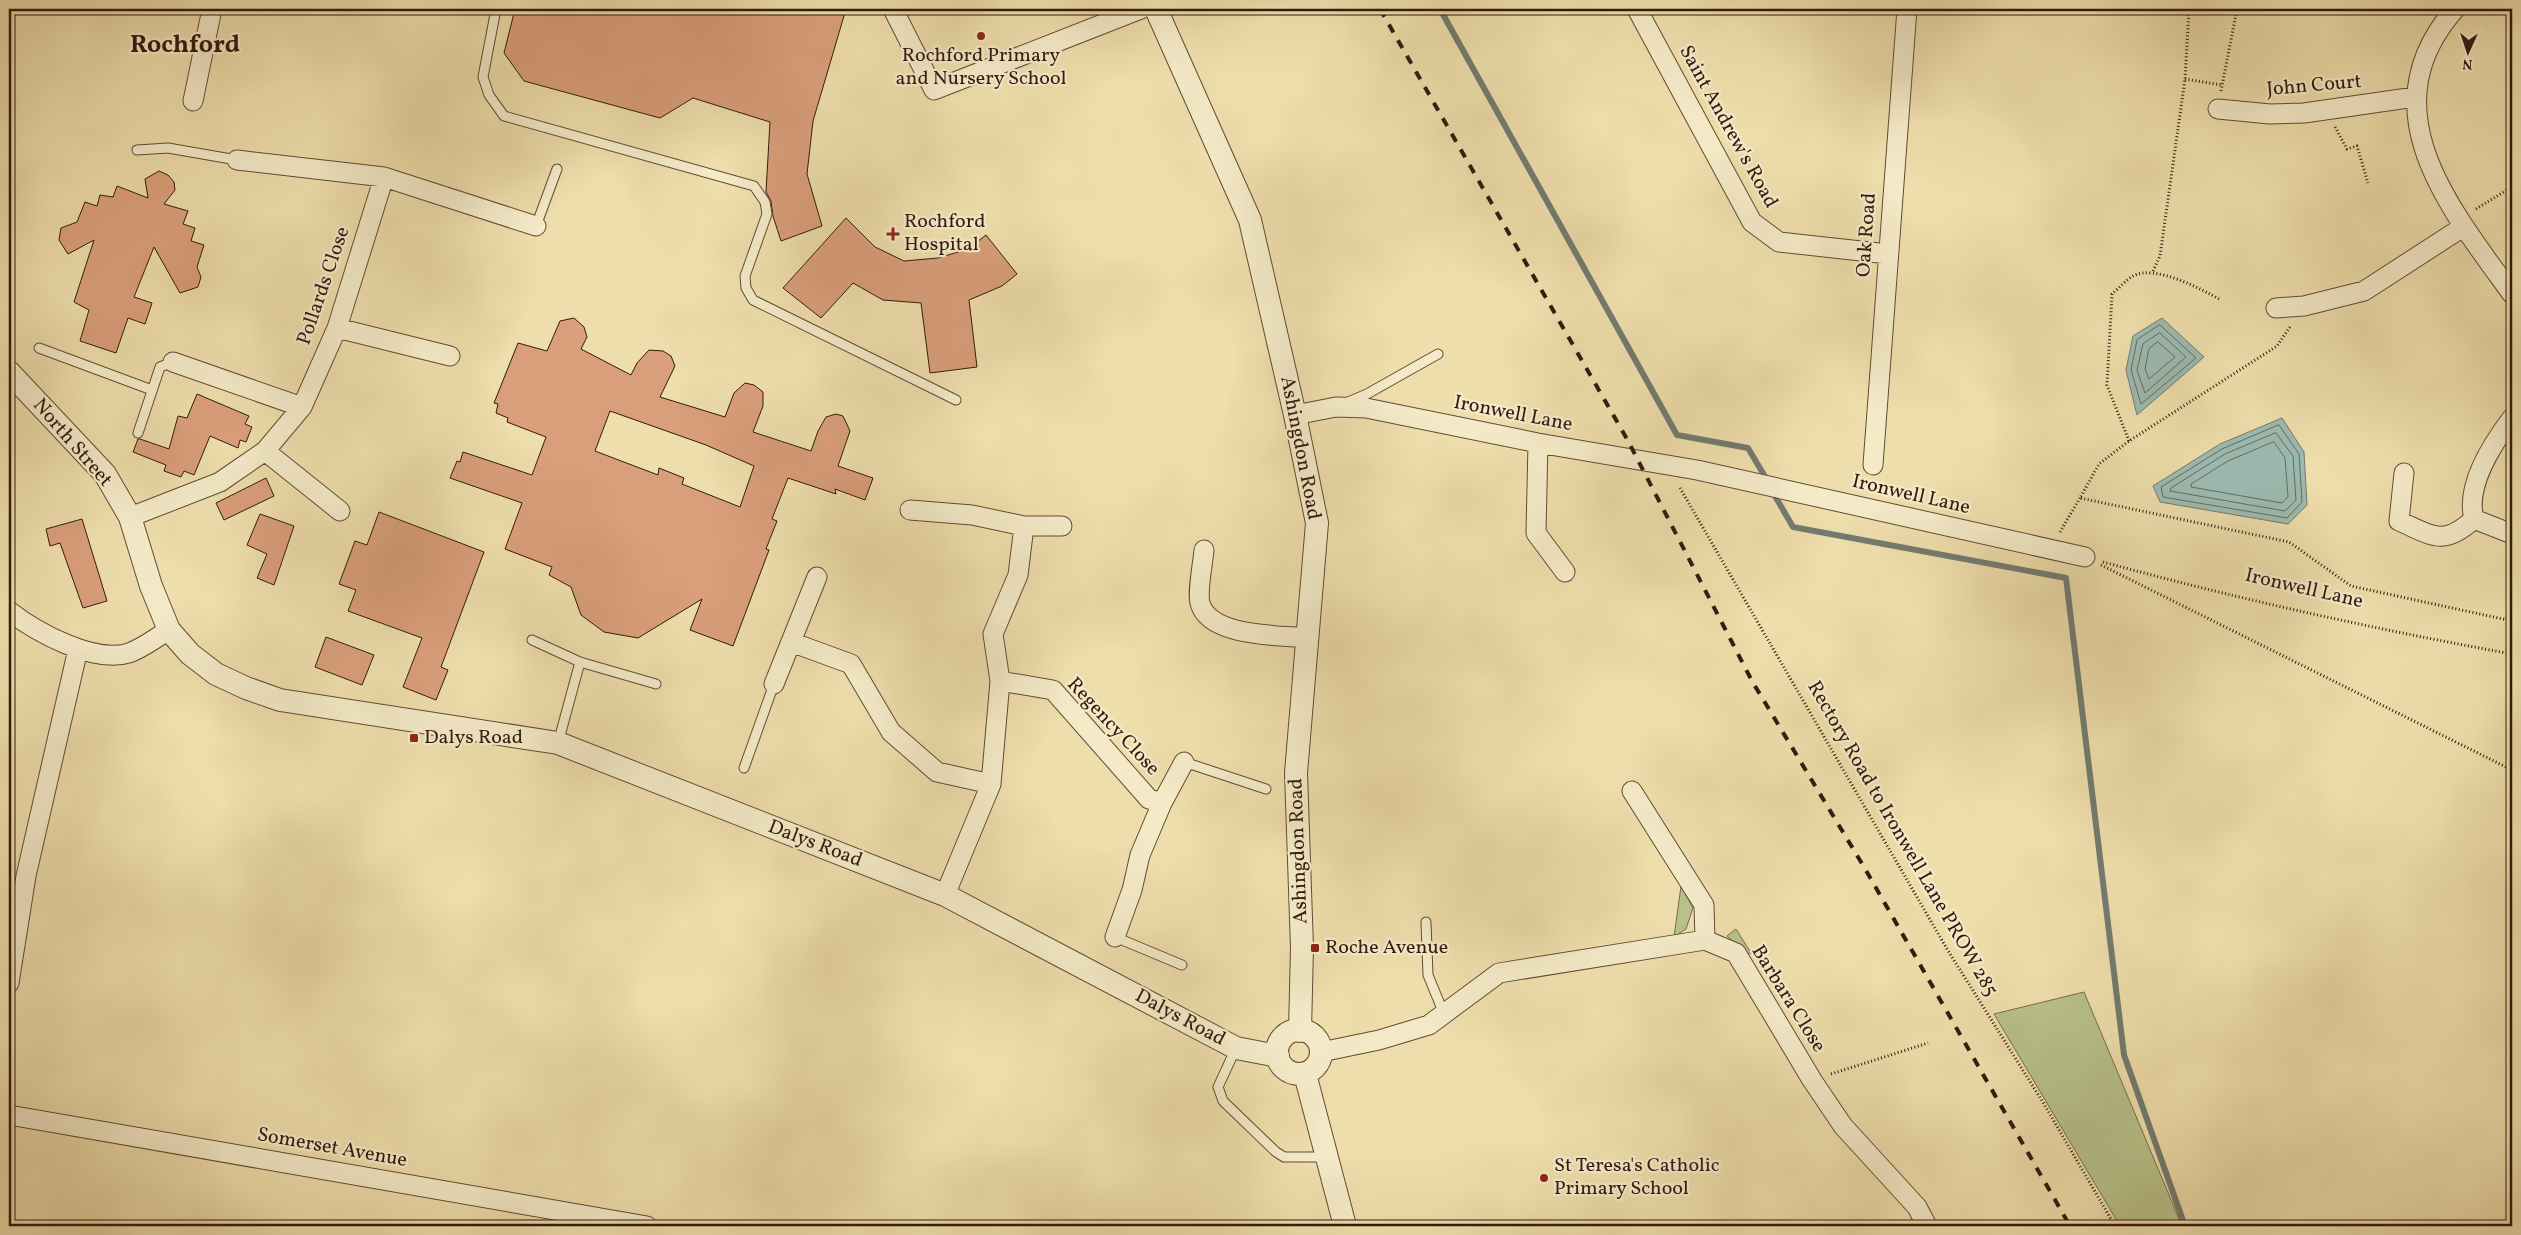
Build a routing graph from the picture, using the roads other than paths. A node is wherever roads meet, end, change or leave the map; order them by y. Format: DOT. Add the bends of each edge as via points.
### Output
graph roads {
  1 [pos="212,9"];
  2 [pos="496,9"];
  3 [pos="893,9"];
  4 [pos="1142,9"];
  5 [pos="1156,9"];
  6 [pos="1638,9"];
  7 [pos="1907,9"];
  8 [pos="2455,9"];
  9 [pos="2415,97"];
  10 [pos="193,101"];
  11 [pos="2218,109"];
  12 [pos="137,150"];
  13 [pos="237,160"];
  14 [pos="557,169"];
  15 [pos="384,177"];
  16 [pos="2461,223"];
  17 [pos="536,226"];
  18 [pos="1888,254"];
  19 [pos="2512,294"];
  20 [pos="2276,308"];
  21 [pos="337,328"];
  22 [pos="39,348"];
  23 [pos="1438,354"];
  24 [pos="450,356"];
  25 [pos="173,362"];
  26 [pos="9,372"];
  27 [pos="152,390"];
  28 [pos="956,400"];
  29 [pos="302,407"];
  30 [pos="1336,407"];
  31 [pos="1295,415"];
  32 [pos="2512,418"];
  33 [pos="138,434"];
  34 [pos="1538,443"];
  35 [pos="265,451"];
  36 [pos="1873,465"];
  37 [pos="2404,473"];
  38 [pos="910,510"];
  39 [pos="340,511"];
  40 [pos="130,517"];
  41 [pos="2474,519"];
  42 [pos="1024,526"];
  43 [pos="1062,526"];
  44 [pos="2512,534"];
  45 [pos="1204,550"];
  46 [pos="2085,557"];
  47 [pos="1565,572"];
  48 [pos="817,577"];
  49 [pos="9,611"];
  50 [pos="169,630"];
  51 [pos="1307,638"];
  52 [pos="532,640"];
  53 [pos="791,642"];
  54 [pos="78,649"];
  55 [pos="580,662"];
  56 [pos="1000,681"];
  57 [pos="656,684"];
  58 [pos="774,684"];
  59 [pos="558,743"];
  60 [pos="1184,762"];
  61 [pos="744,768"];
  62 [pos="991,784"];
  63 [pos="1266,789"];
  64 [pos="1632,791"];
  65 [pos="1162,803"];
  66 [pos="945,895"];
  67 [pos="1426,922"];
  68 [pos="1114,937"];
  69 [pos="1705,940"];
  70 [pos="1182,965"];
  71 [pos="9,983"];
  72 [pos="1444,1014"];
  73 [pos="1300,1030"];
  74 [pos="1236,1048"];
  75 [pos="1321,1052"];
  76 [pos="1278,1056"];
  77 [pos="1305,1074"];
  78 [pos="9,1115"];
  79 [pos="1327,1157"];
  80 [pos="647,1226"];
  81 [pos="1345,1226"];
  82 [pos="1927,1226"];
  1 -- 10 [label="street"];
  2 -- 28 [label="lane" via="483,77 489,95 504,116 754,186 765,202 767,214 745,276 746,288 753,300"];
  3 -- 4 [label="street" via="934,90"];
  5 -- 31 [label="street, Ashingdon Road" via="1250,220"];
  6 -- 18 [label="street, Saint Andrew's Road" via="1752,222 1779,242"];
  7 -- 18 [label="street, Oak Road"];
  8 -- 9 [label="street" via="2442,24 2423,59"];
  9 -- 11 [label="street, John Court" via="2326,110 2270,114"];
  9 -- 16 [label="street" via="2418,132"];
  12 -- 13 [label="lane" via="168,148"];
  13 -- 15 [label="street"];
  14 -- 17 [label="lane"];
  15 -- 17 [label="street"];
  15 -- 21 [label="street, Pollards Close"];
  16 -- 19 [label="street"];
  16 -- 20 [label="street" via="2364,291 2304,306"];
  18 -- 36 [label="street, Oak Road"];
  21 -- 24 [label="street"];
  21 -- 29 [label="street, Pollards Close"];
  22 -- 27 [label="lane"];
  23 -- 30 [label="lane" via="1367,394"];
  25 -- 27 [label="lane" via="160,367"];
  25 -- 29 [label="street"];
  26 -- 40 [label="street, North Street" via="105,474"];
  27 -- 33 [label="lane"];
  29 -- 35 [label="street, Pollards Close"];
  30 -- 31 [label="street, Ironwell Lane"];
  30 -- 34 [label="street, Ironwell Lane" via="1366,408"];
  31 -- 51 [label="street, Ashingdon Road" via="1317,523"];
  32 -- 41 [label="street" via="2500,434 2479,476 2471,506"];
  34 -- 46 [label="street, Ironwell Lane" via="1667,465"];
  34 -- 47 [label="street" via="1536,533"];
  35 -- 39 [label="street"];
  35 -- 40 [label="street, Pollards Close" via="220,482"];
  37 -- 41 [label="street" via="2399,521 2446,538 2461,531"];
  38 -- 42 [label="street" via="972,516"];
  40 -- 50 [label="street, North Street" via="151,586"];
  41 -- 44 [label="street"];
  42 -- 43 [label="street"];
  42 -- 56 [label="street" via="1018,575 993,634"];
  45 -- 51 [label="street" via="1199,602 1212,621 1240,630"];
  48 -- 53 [label="street"];
  49 -- 54 [label="street"];
  50 -- 54 [label="street" via="129,653 105,654"];
  50 -- 59 [label="street, Dalys Road" via="190,654 216,674 280,700"];
  51 -- 73 [label="street, Ashingdon Road" via="1296,773 1302,948"];
  52 -- 55 [label="lane"];
  53 -- 58 [label="street"];
  53 -- 62 [label="street" via="851,664 891,732 938,772"];
  54 -- 71 [label="street" via="26,876"];
  55 -- 57 [label="lane"];
  55 -- 59 [label="lane"];
  56 -- 62 [label="street"];
  56 -- 65 [label="street, Regency Close" via="1052,690 1149,799"];
  58 -- 61 [label="lane"];
  59 -- 66 [label="street, Dalys Road"];
  60 -- 63 [label="lane"];
  60 -- 65 [label="street, Regency Close"];
  62 -- 66 [label="street"];
  64 -- 69 [label="street" via="1704,906"];
  65 -- 68 [label="street, Regency Close" via="1140,855 1132,890"];
  66 -- 74 [label="street, Dalys Road"];
  67 -- 72 [label="lane" via="1428,975"];
  68 -- 70 [label="lane"];
  69 -- 72 [label="street" via="1498,973"];
  69 -- 82 [label="street, Barbara Close" via="1736,953 1843,1126 1918,1207"];
  72 -- 75 [label="street" via="1429,1025"];
  73 -- 75 [label="street" via="1317,1040"];
  73 -- 76 [label="street" via="1283,1038 1277,1050"];
  74 -- 76 [label="street, Dalys Road"];
  74 -- 79 [label="lane" via="1218,1087 1223,1101 1284,1157"];
  75 -- 77 [label="street" via="1317,1065"];
  76 -- 77 [label="street" via="1284,1069"];
  77 -- 79 [label="street"];
  78 -- 80 [label="street, Somerset Avenue"];
  79 -- 81 [label="street"];
}
